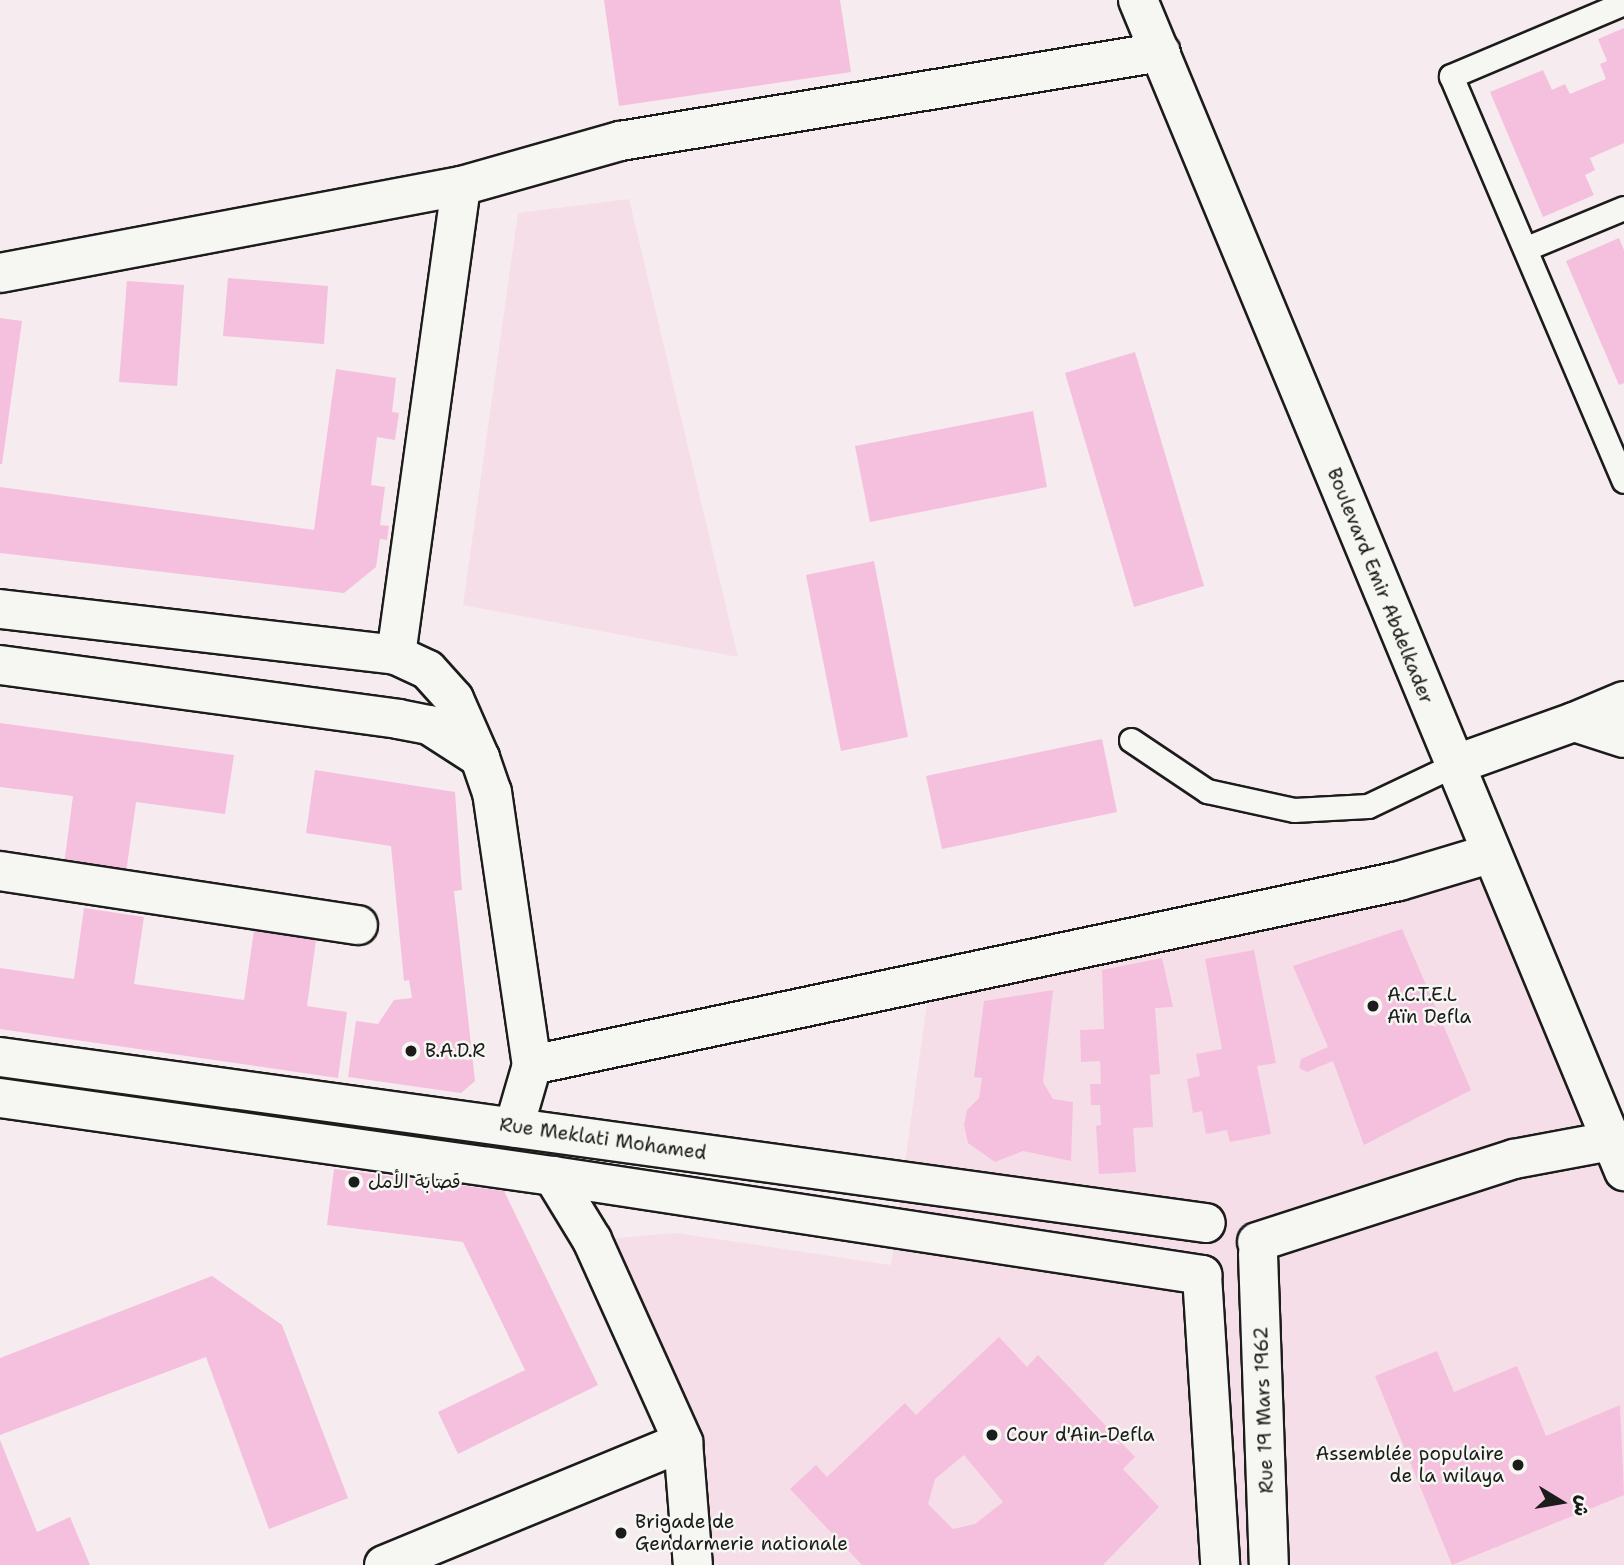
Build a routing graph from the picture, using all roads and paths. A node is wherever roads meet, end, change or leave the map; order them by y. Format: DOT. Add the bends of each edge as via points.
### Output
graph roads {
  1 [pos="1138,0"];
  2 [pos="1624,3"];
  3 [pos="1160,52"];
  4 [pos="461,186"];
  5 [pos="1624,208"];
  6 [pos="1527,248"];
  7 [pos="0,274"];
  8 [pos="1624,481"];
  9 [pos="0,609"];
  10 [pos="396,655"];
  11 [pos="0,665"];
  12 [pos="1624,701"];
  13 [pos="1574,722"];
  14 [pos="1624,738"];
  15 [pos="1131,740"];
  16 [pos="480,758"];
  17 [pos="1454,765"];
  18 [pos="1489,854"];
  19 [pos="0,871"];
  20 [pos="358,925"];
  21 [pos="0,1057"];
  22 [pos="532,1065"];
  23 [pos="0,1098"];
  24 [pos="514,1127"];
  25 [pos="1617,1156"];
  26 [pos="553,1176"];
  27 [pos="1206,1223"];
  28 [pos="1257,1248"];
  29 [pos="1202,1275"];
  30 [pos="683,1442"];
  31 [pos="384,1565"];
  32 [pos="692,1565"];
  33 [pos="1220,1565"];
  34 [pos="1269,1565"];
  1 -- 3 [label="street, Boulevard Emir Abdelkader"];
  2 -- 6 [label="lane" via="1451,76"];
  3 -- 4 [label="street" via="620,141"];
  3 -- 17 [label="street, Boulevard Emir Abdelkader"];
  4 -- 7 [label="street"];
  4 -- 10 [label="street"];
  5 -- 6 [label="lane"];
  6 -- 8 [label="lane"];
  9 -- 10 [label="street"];
  10 -- 16 [label="street" via="428,670 454,699"];
  11 -- 16 [label="street" via="429,725"];
  12 -- 13 [label="street"];
  13 -- 14 [label="street"];
  13 -- 17 [label="street"];
  15 -- 17 [label="lane" via="1207,791 1294,810 1368,806"];
  16 -- 22 [label="street" via="492,792"];
  17 -- 18 [label="street, Boulevard Emir Abdelkader"];
  18 -- 22 [label="street" via="1399,881"];
  18 -- 25 [label="street, Boulevard Emir Abdelkader"];
  19 -- 20 [label="street"];
  21 -- 24 [label="street, Rue Meklati Mohamed"];
  22 -- 24 [label="street"];
  23 -- 26 [label="street"];
  24 -- 27 [label="street, Rue Meklati Mohamed"];
  25 -- 28 [label="street" via="1514,1158"];
  26 -- 29 [label="street"];
  26 -- 30 [label="street" via="592,1240"];
  27 -- 28 [label="street" via="1216,1218 1238,1220"];
  27 -- 29 [label="street" via="1192,1243 1195,1266"];
  28 -- 29 [label="street" via="1251,1271 1232,1283"];
  28 -- 34 [label="street, Rue 19 Mars 1962"];
  29 -- 33 [label="street"];
  30 -- 31 [label="street"];
  30 -- 32 [label="street"];
}
